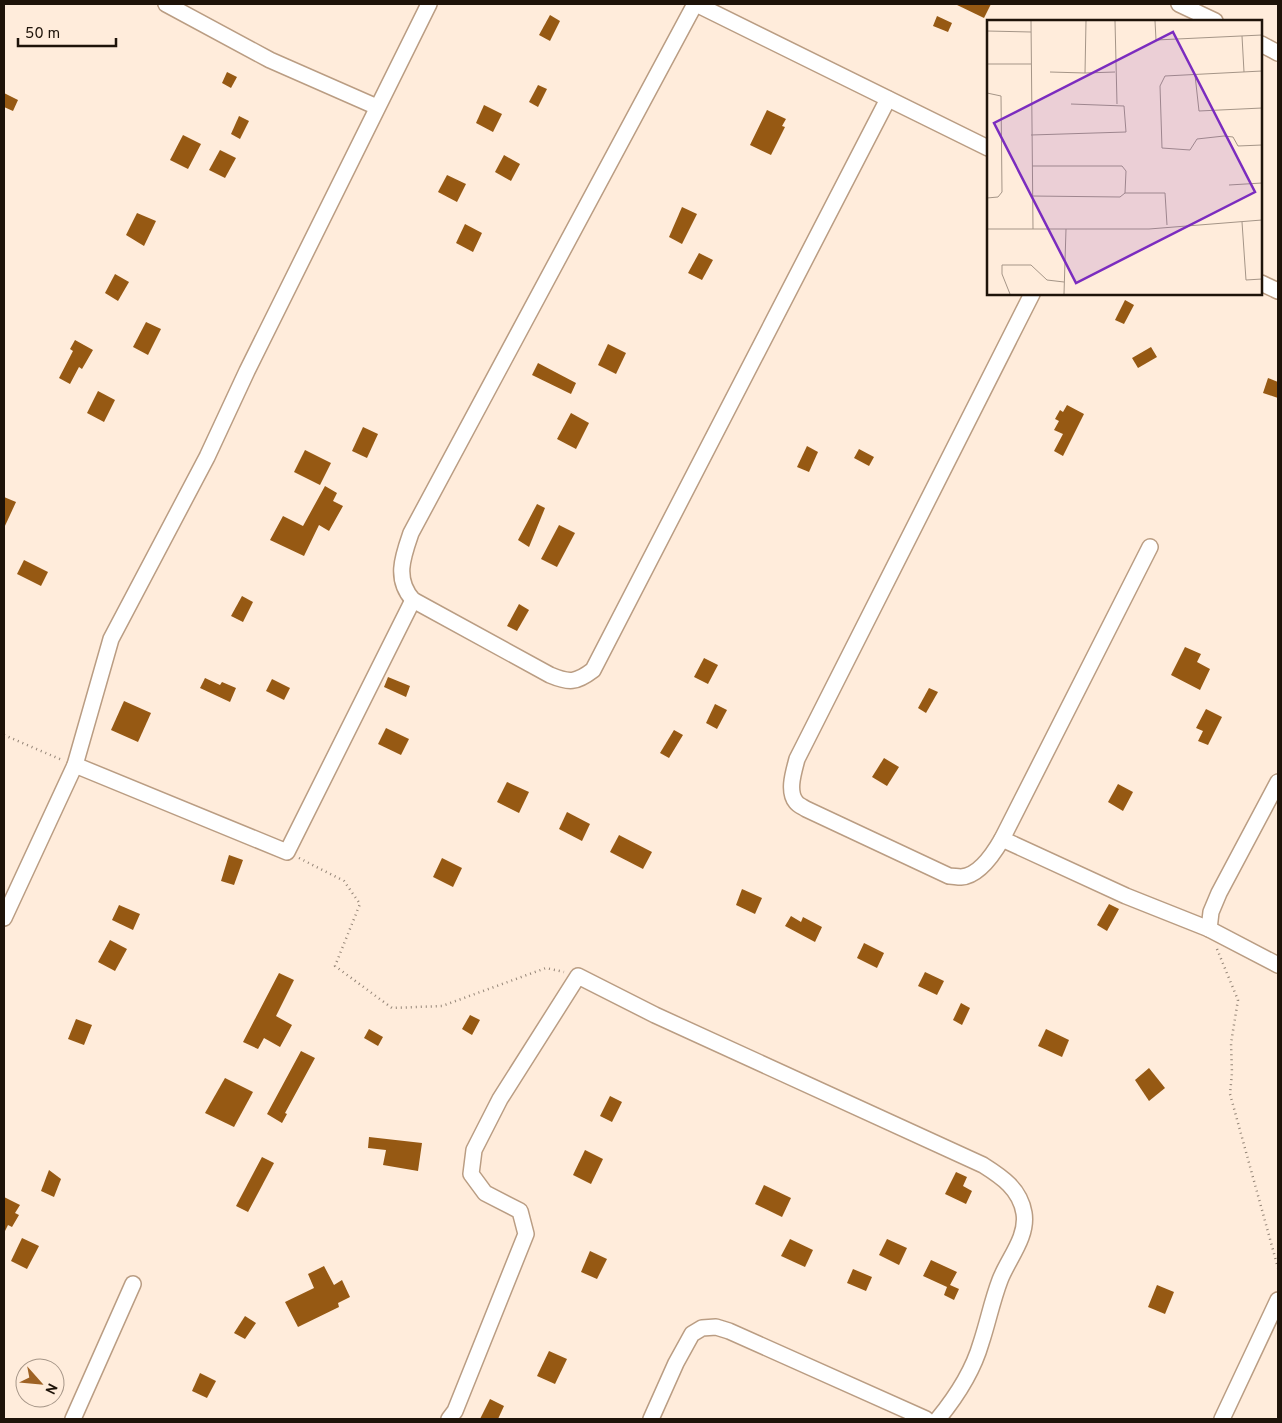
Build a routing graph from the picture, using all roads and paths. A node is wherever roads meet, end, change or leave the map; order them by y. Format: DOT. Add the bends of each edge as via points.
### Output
graph roads {
  1 [pos="166,4"];
  2 [pos="429,4"];
  3 [pos="696,4"];
  4 [pos="1179,4"];
  5 [pos="1213,20"];
  6 [pos="1262,45"];
  7 [pos="1278,53"];
  8 [pos="888,99"];
  9 [pos="377,108"];
  10 [pos="987,148"];
  11 [pos="1262,283"];
  12 [pos="1278,291"];
  13 [pos="1031,295"];
  14 [pos="1150,547"];
  15 [pos="413,600"];
  16 [pos="4,735"];
  17 [pos="75,765"];
  18 [pos="1278,782"];
  19 [pos="1002,839"];
  20 [pos="287,852"];
  21 [pos="4,918"];
  22 [pos="1209,929"];
  23 [pos="1278,965"];
  24 [pos="578,976"];
  25 [pos="1278,1268"];
  26 [pos="133,1284"];
  27 [pos="1278,1300"];
  28 [pos="73,1419"];
  29 [pos="449,1419"];
  30 [pos="651,1419"];
  31 [pos="926,1419"];
  32 [pos="938,1419"];
  33 [pos="1222,1419"];
  1 -- 9 [label="street" via="270,60"];
  2 -- 9 [label="street"];
  3 -- 8 [label="street"];
  3 -- 15 [label="street" via="411,533 403,556 401,580"];
  4 -- 5 [label="street"];
  6 -- 7 [label="street"];
  8 -- 10 [label="street"];
  8 -- 15 [label="street" via="593,670 583,678 561,679"];
  9 -- 17 [label="street" via="207,457 111,639"];
  11 -- 12 [label="street"];
  13 -- 19 [label="street" via="801,750 792,793 796,802 806,809 949,876 963,877 972,873"];
  14 -- 19 [label="street"];
  15 -- 20 [label="street"];
  16 -- 17 [label="path"];
  17 -- 20 [label="street"];
  17 -- 21 [label="street"];
  18 -- 22 [label="street" via="1219,893 1211,912"];
  19 -- 22 [label="street" via="1126,896"];
  20 -- 24 [label="path" via="344,881 360,904 335,966 392,1008 442,1006 546,968"];
  22 -- 23 [label="street"];
  22 -- 25 [label="path" via="1238,1000 1231,1043 1230,1094"];
  24 -- 29 [label="street" via="500,1098 474,1150 471,1174 485,1193 520,1211 526,1234"];
  24 -- 32 [label="street" via="983,1165 1008,1182 1024,1211 1023,1232 1000,1280 981,1346 966,1379"];
  26 -- 28 [label="street"];
  27 -- 33 [label="street"];
  30 -- 31 [label="street" via="692,1334 702,1328 716,1328"];
}
